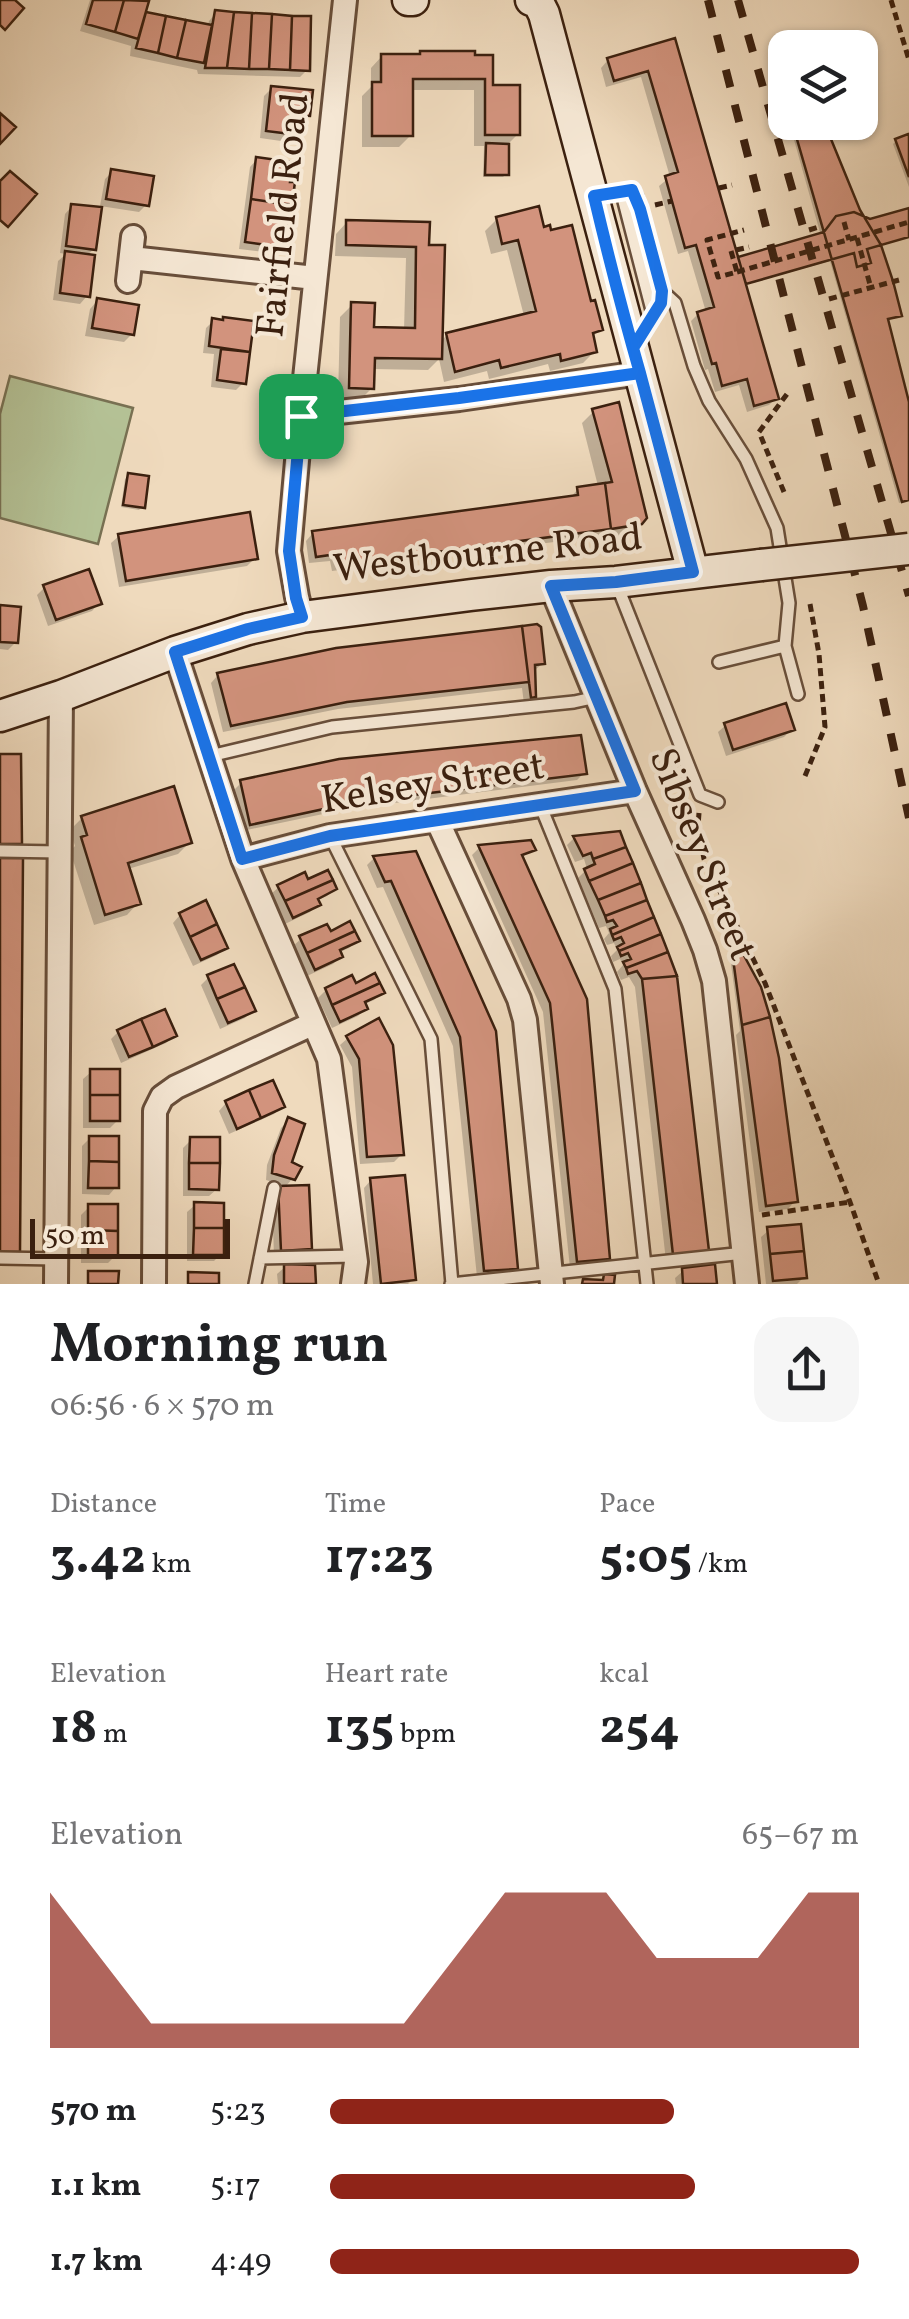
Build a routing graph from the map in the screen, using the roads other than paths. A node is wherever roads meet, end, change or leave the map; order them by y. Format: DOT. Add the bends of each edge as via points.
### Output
graph roads {
  1 [pos="345,0"];
  2 [pos="538,1"];
  3 [pos="607,193"];
  4 [pos="131,259"];
  5 [pos="315,278"];
  6 [pos="662,291"];
  7 [pos="653,314"];
  8 [pos="636,360"];
  9 [pos="301,416"];
  10 [pos="909,549"];
  11 [pos="693,572"];
  12 [pos="616,582"];
  13 [pos="551,586"];
  14 [pos="302,617"];
  15 [pos="785,646"];
  16 [pos="175,652"];
  17 [pos="719,662"];
  18 [pos="798,694"];
  19 [pos="60,696"];
  20 [pos="597,697"];
  21 [pos="0,716"];
  22 [pos="210,756"];
  23 [pos="635,791"];
  24 [pos="718,802"];
  25 [pos="541,807"];
  26 [pos="438,822"];
  27 [pos="330,836"];
  28 [pos="0,851"];
  29 [pos="60,852"];
  30 [pos="242,859"];
  31 [pos="312,1024"];
  32 [pos="274,1188"];
  33 [pos="744,1253"];
  34 [pos="355,1256"];
  35 [pos="0,1258"];
  36 [pos="260,1258"];
  37 [pos="56,1259"];
  38 [pos="645,1264"];
  39 [pos="552,1278"];
  40 [pos="56,1284"];
  41 [pos="154,1284"];
  42 [pos="255,1284"];
  43 [pos="353,1284"];
  44 [pos="452,1284"];
  45 [pos="647,1284"];
  46 [pos="748,1284"];
  1 -- 5 [label="street, Fairfield Road"];
  2 -- 3 [label="street"];
  3 -- 6 [label="lane" via="632,190 637,197"];
  3 -- 7 [label="lane"];
  3 -- 8 [label="street"];
  4 -- 5 [label="street"];
  5 -- 9 [label="street, Fairfield Road"];
  6 -- 7 [label="lane"];
  6 -- 15 [label="lane" via="675,303 709,401 746,458 777,528 788,603"];
  7 -- 8 [label="lane"];
  8 -- 9 [label="street" via="459,398"];
  8 -- 11 [label="street"];
  9 -- 14 [label="street, Fairfield Road" via="289,551"];
  10 -- 11 [label="street, Westbourne Road, bridge"];
  11 -- 12 [label="street, Westbourne Road"];
  12 -- 13 [label="street, Westbourne Road"];
  12 -- 24 [label="lane" via="700,795"];
  13 -- 14 [label="street, Westbourne Road"];
  13 -- 20 [label="street, Sibsey Street"];
  14 -- 16 [label="street, Westbourne Road"];
  15 -- 17 [label="lane"];
  15 -- 18 [label="lane"];
  16 -- 19 [label="street, Westbourne Road"];
  16 -- 22 [label="street"];
  19 -- 21 [label="street, Westbourne Road"];
  19 -- 29 [label="street"];
  20 -- 22 [label="lane" via="332,727"];
  20 -- 23 [label="street, Sibsey Street"];
  22 -- 30 [label="street"];
  23 -- 25 [label="street, Kelsey Street"];
  23 -- 33 [label="street, Sibsey Street" via="714,981"];
  25 -- 26 [label="street, Kelsey Street"];
  25 -- 38 [label="lane" via="615,989"];
  26 -- 27 [label="street, Kelsey Street"];
  26 -- 39 [label="street" via="524,1020"];
  27 -- 30 [label="street, Kelsey Street"];
  27 -- 44 [label="lane" via="430,1040"];
  28 -- 29 [label="lane"];
  29 -- 37 [label="street"];
  30 -- 31 [label="street"];
  31 -- 34 [label="street" via="329,1059"];
  31 -- 41 [label="street" via="162,1097 155,1111"];
  32 -- 36 [label="lane"];
  33 -- 38 [label="lane"];
  33 -- 46 [label="street, Sibsey Street"];
  34 -- 36 [label="lane"];
  34 -- 43 [label="street"];
  35 -- 37 [label="lane"];
  36 -- 42 [label="lane"];
  37 -- 40 [label="street"];
  38 -- 39 [label="lane"];
  38 -- 45 [label="lane"];
  39 -- 44 [label="lane"];
}
